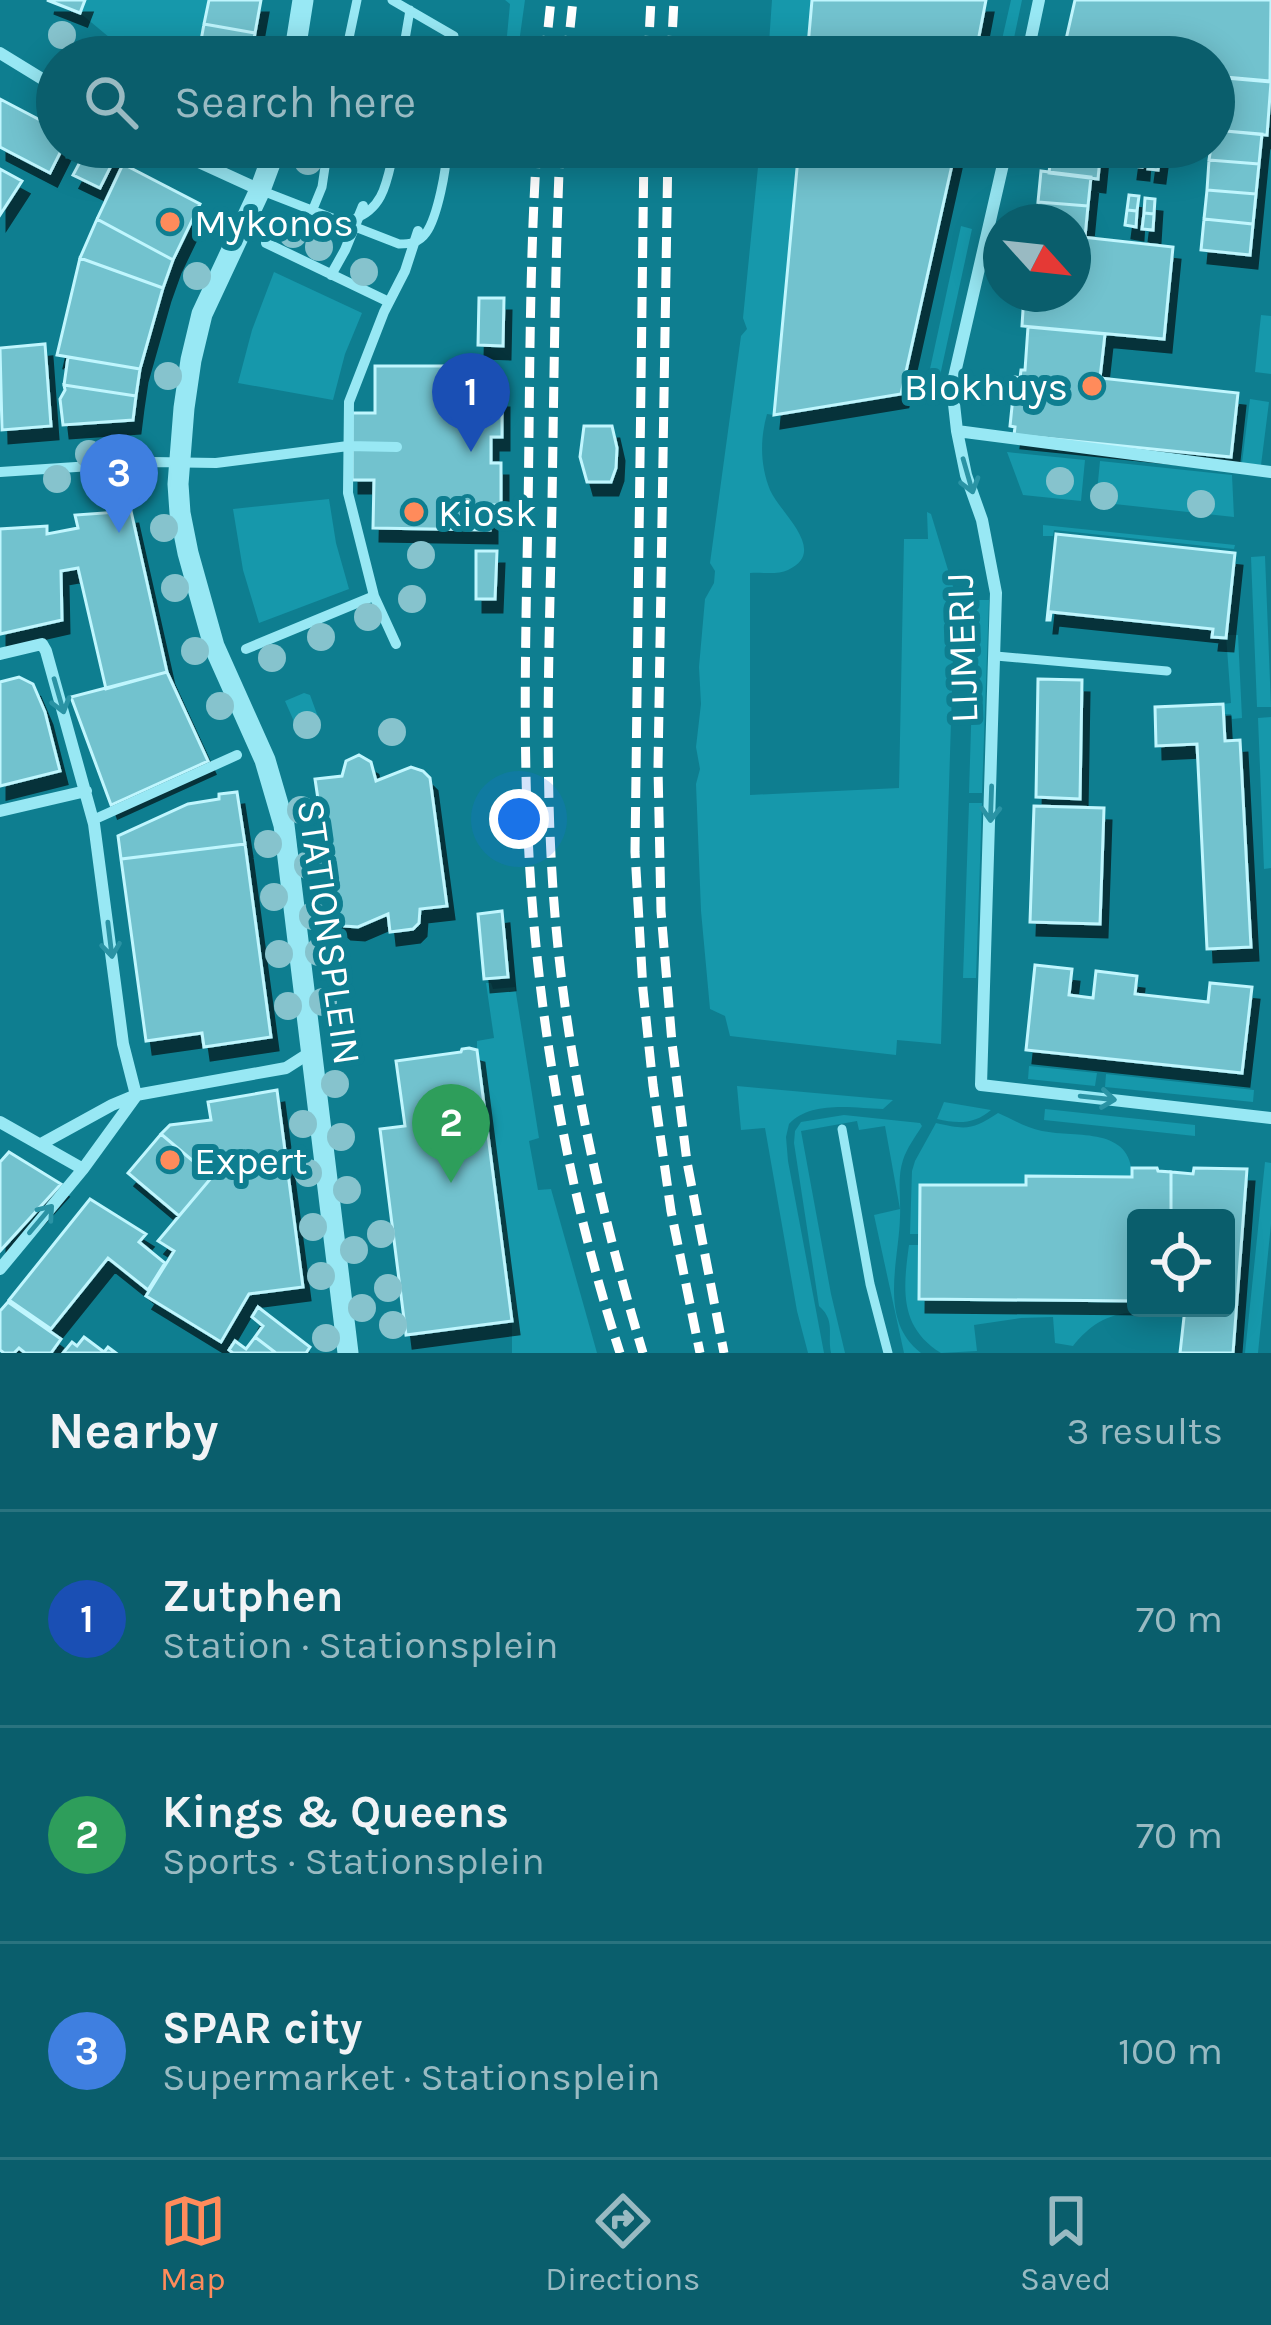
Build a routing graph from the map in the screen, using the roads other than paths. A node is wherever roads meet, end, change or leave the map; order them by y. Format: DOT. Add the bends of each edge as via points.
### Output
graph roads {
  1 [pos="303,0"];
  2 [pos="357,0"];
  3 [pos="392,0"];
  4 [pos="1039,0"];
  5 [pos="410,10"];
  6 [pos="297,36"];
  7 [pos="349,36"];
  8 [pos="406,36"];
  9 [pos="454,36"];
  10 [pos="1031,36"];
  11 [pos="0,53"];
  12 [pos="36,75"];
  13 [pos="212,168"];
  14 [pos="268,168"];
  15 [pos="325,168"];
  16 [pos="389,168"];
  17 [pos="445,168"];
  18 [pos="1001,168"];
  19 [pos="260,190"];
  20 [pos="314,208"];
  21 [pos="354,217"];
  22 [pos="416,237"];
  23 [pos="266,243"];
  24 [pos="332,275"];
  25 [pos="389,302"];
  26 [pos="957,431"];
  27 [pos="348,446"];
  28 [pos="397,447"];
  29 [pos="178,463"];
  30 [pos="0,472"];
  31 [pos="1271,473"];
  32 [pos="374,596"];
  33 [pos="396,644"];
  34 [pos="246,649"];
  35 [pos="0,654"];
  36 [pos="996,656"];
  37 [pos="1167,671"];
  38 [pos="237,755"];
  39 [pos="86,791"];
  40 [pos="0,811"];
  41 [pos="94,822"];
  42 [pos="311,1052"];
  43 [pos="136,1095"];
  44 [pos="1271,1118"];
  45 [pos="0,1122"];
  46 [pos="842,1130"];
  47 [pos="41,1144"];
  48 [pos="83,1169"];
  49 [pos="0,1269"];
  50 [pos="348,1353"];
  51 [pos="888,1353"];
  1 -- 6 [label="street"];
  2 -- 7 [label="lane"];
  3 -- 5 [label="lane"];
  4 -- 10 [label="street"];
  5 -- 8 [label="lane"];
  5 -- 9 [label="lane"];
  11 -- 12 [label="street"];
  13 -- 19 [label="street"];
  14 -- 19 [label="street, STATIONSPLEIN"];
  15 -- 20 [label="lane"];
  16 -- 21 [label="lane" via="378,202"];
  17 -- 22 [label="lane" via="430,224"];
  18 -- 26 [label="street, LIJMERIJ" via="952,386"];
  19 -- 20 [label="lane"];
  19 -- 29 [label="street, STATIONSPLEIN" via="202,314"];
  20 -- 21 [label="lane"];
  21 -- 22 [label="lane" via="400,244"];
  21 -- 24 [label="street"];
  22 -- 25 [label="street"];
  23 -- 24 [label="street"];
  24 -- 25 [label="street"];
  25 -- 27 [label="street" via="349,402"];
  26 -- 31 [label="street"];
  26 -- 36 [label="street, LIJMERIJ, one-way" via="996,593"];
  27 -- 28 [label="street"];
  27 -- 29 [label="street"];
  27 -- 32 [label="street" via="348,493"];
  29 -- 30 [label="street"];
  29 -- 42 [label="street, STATIONSPLEIN" via="180,513 214,646 284,825"];
  32 -- 33 [label="street"];
  32 -- 34 [label="street"];
  35 -- 39 [label="street, one-way" via="42,644"];
  36 -- 37 [label="lane"];
  36 -- 44 [label="street, LIJMERIJ, one-way" via="981,1085"];
  38 -- 41 [label="street"];
  39 -- 40 [label="street"];
  39 -- 41 [label="street"];
  41 -- 43 [label="street, one-way"];
  42 -- 43 [label="street" via="286,1068"];
  42 -- 50 [label="street, STATIONSPLEIN"];
  43 -- 47 [label="street"];
  43 -- 48 [label="street"];
  45 -- 47 [label="street"];
  46 -- 51 [label="lane"];
  47 -- 48 [label="street"];
  49 -- 48 [label="street, one-way"];
}
